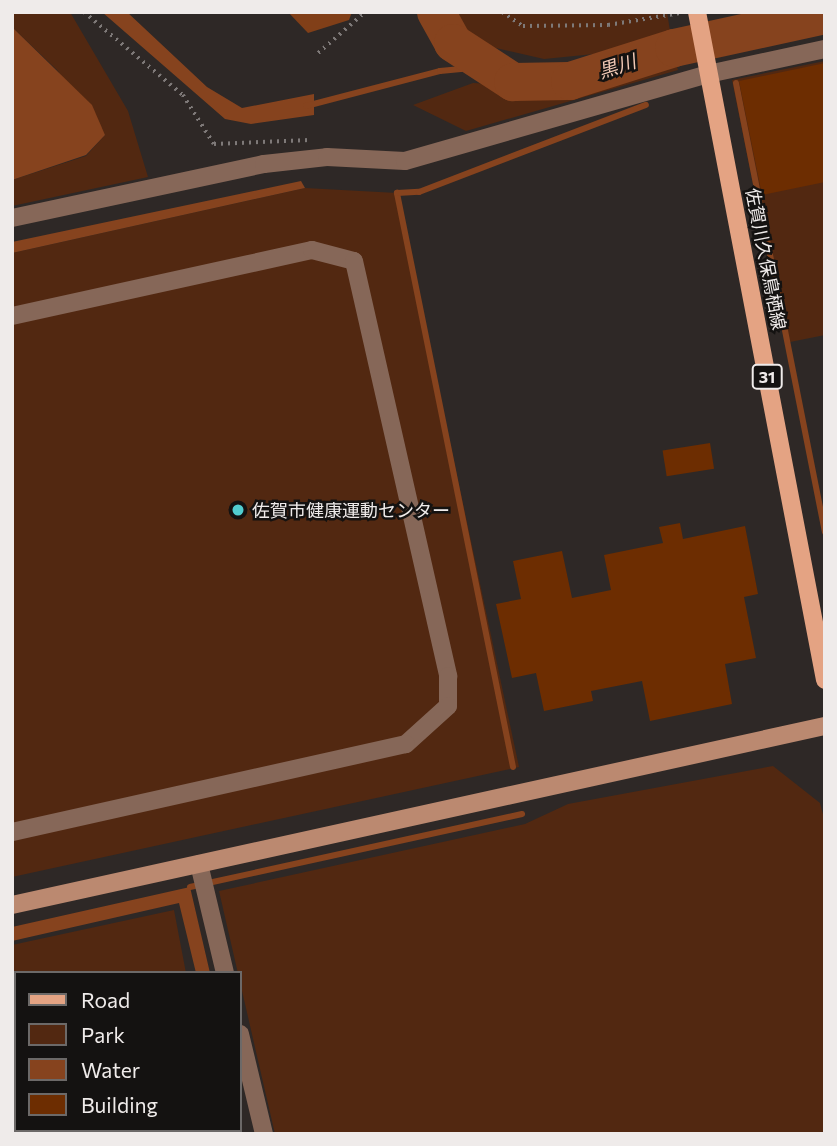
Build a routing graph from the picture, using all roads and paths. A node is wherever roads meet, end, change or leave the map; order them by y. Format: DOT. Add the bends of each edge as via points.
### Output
graph roads {
  1 [pos="84,12"];
  2 [pos="365,12"];
  3 [pos="502,12"];
  4 [pos="682,12"];
  5 [pos="697,12"];
  6 [pos="825,49"];
  7 [pos="318,53"];
  8 [pos="708,74"];
  9 [pos="327,156"];
  10 [pos="12,218"];
  11 [pos="12,316"];
  12 [pos="825,680"];
  13 [pos="825,726"];
  14 [pos="12,832"];
  15 [pos="202,877"];
  16 [pos="12,905"];
  17 [pos="225,971"];
  18 [pos="242,1042"];
  19 [pos="264,1134"];
  1 -- 9 [label="path" via="183,95 214,144 306,136"];
  2 -- 7 [label="path"];
  3 -- 4 [label="path" via="523,26 608,25"];
  5 -- 8 [label="main road, 佐賀川久保鳥栖線 / 31"];
  6 -- 8 [label="street"];
  8 -- 9 [label="street" via="435,155 405,161"];
  8 -- 12 [label="main road, 佐賀川久保鳥栖線 / 31"];
  9 -- 10 [label="street" via="264,163"];
  11 -- 14 [label="street" via="312,250 354,261 448,677 447,706 406,744"];
  13 -- 15 [label="street"];
  15 -- 16 [label="street"];
  15 -- 17 [label="street"];
  18 -- 19 [label="street"];
}
